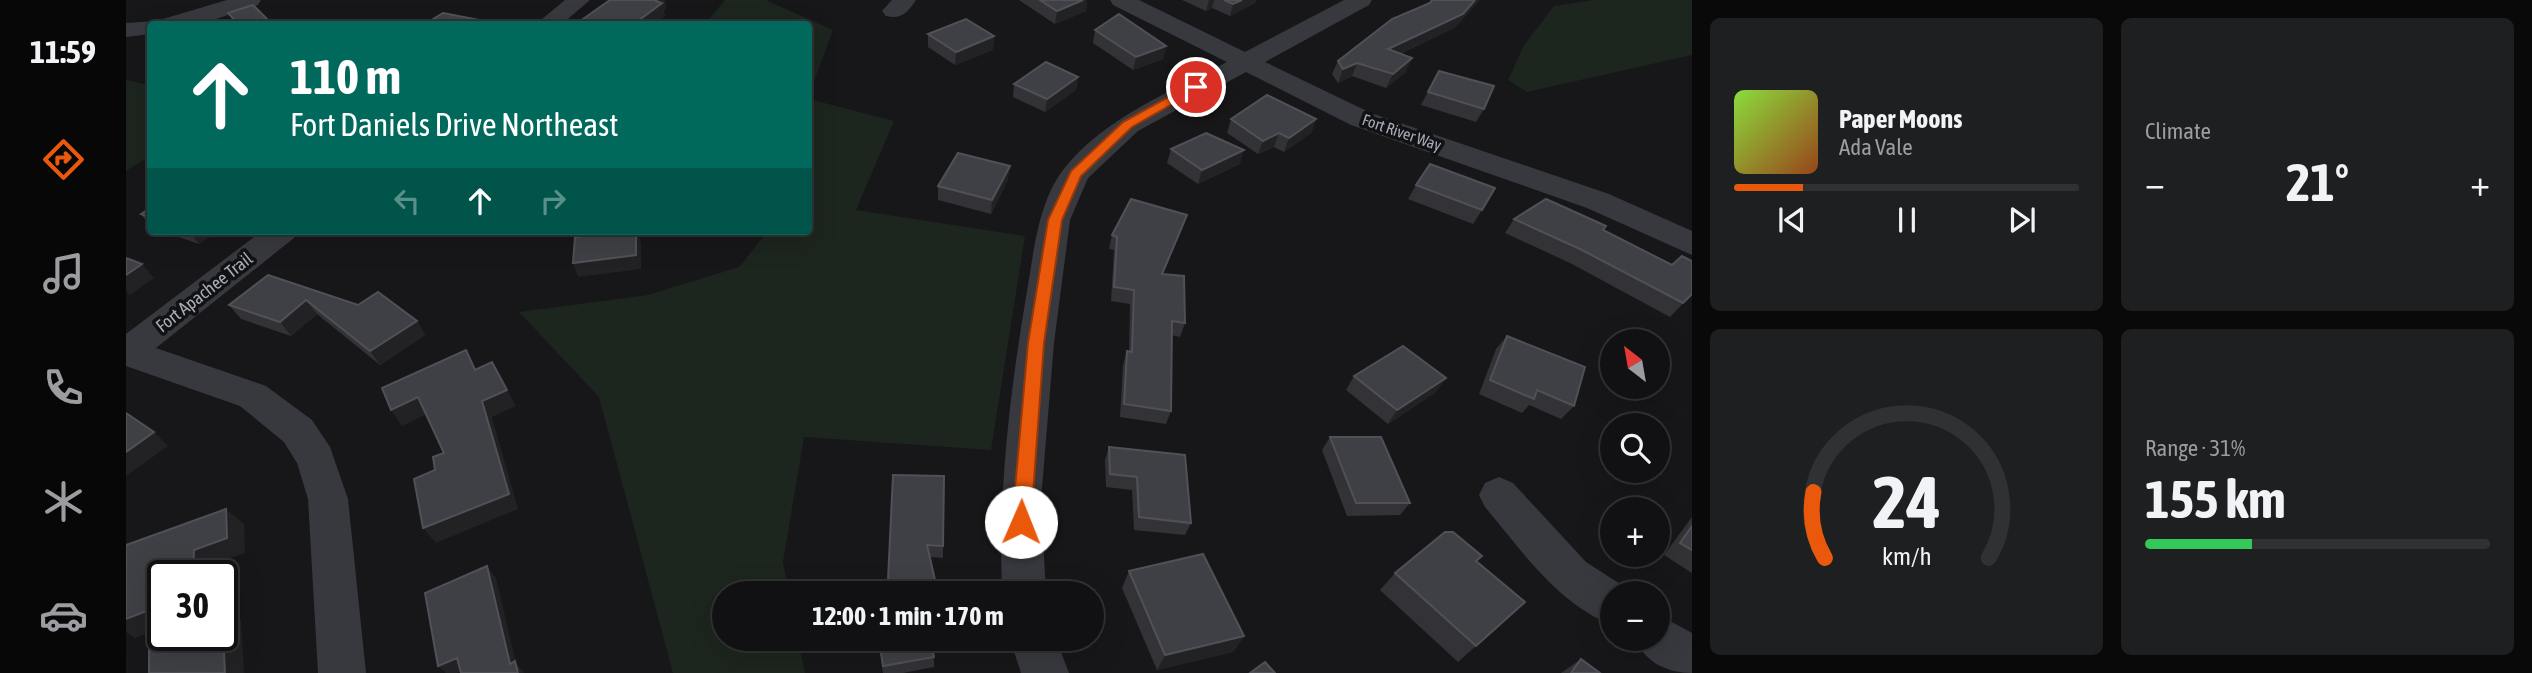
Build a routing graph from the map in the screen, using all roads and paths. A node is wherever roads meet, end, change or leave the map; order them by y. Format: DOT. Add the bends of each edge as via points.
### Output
graph roads {
  1 [pos="250,0"];
  2 [pos="579,0"];
  3 [pos="1121,0"];
  4 [pos="1361,0"];
  5 [pos="188,21"];
  6 [pos="552,21"];
  7 [pos="147,27"];
  8 [pos="126,30"];
  9 [pos="1242,61"];
  10 [pos="278,235"];
  11 [pos="1692,244"];
  12 [pos="127,352"];
  13 [pos="1499,495"];
  14 [pos="1024,581"];
  15 [pos="1600,596"];
  16 [pos="1670,645"];
  17 [pos="1037,651"];
  18 [pos="1692,660"];
  19 [pos="342,673"];
  20 [pos="1045,673"];
  1 -- 5 [label="street"];
  2 -- 6 [label="street"];
  3 -- 9 [label="street, Fort River Way"];
  4 -- 9 [label="street"];
  7 -- 8 [label="street"];
  9 -- 11 [label="street, Fort River Way" via="1361,118 1598,201"];
  9 -- 14 [label="street" via="1128,125 1075,174 1055,220 1036,343 1021,500"];
  10 -- 12 [label="street, Fort Apachee Trail"];
  12 -- 19 [label="street" via="253,396 298,431 316,459 328,499"];
  13 -- 15 [label="street" via="1571,576"];
  16 -- 18 [label="street"];
  17 -- 20 [label="street"];
}
